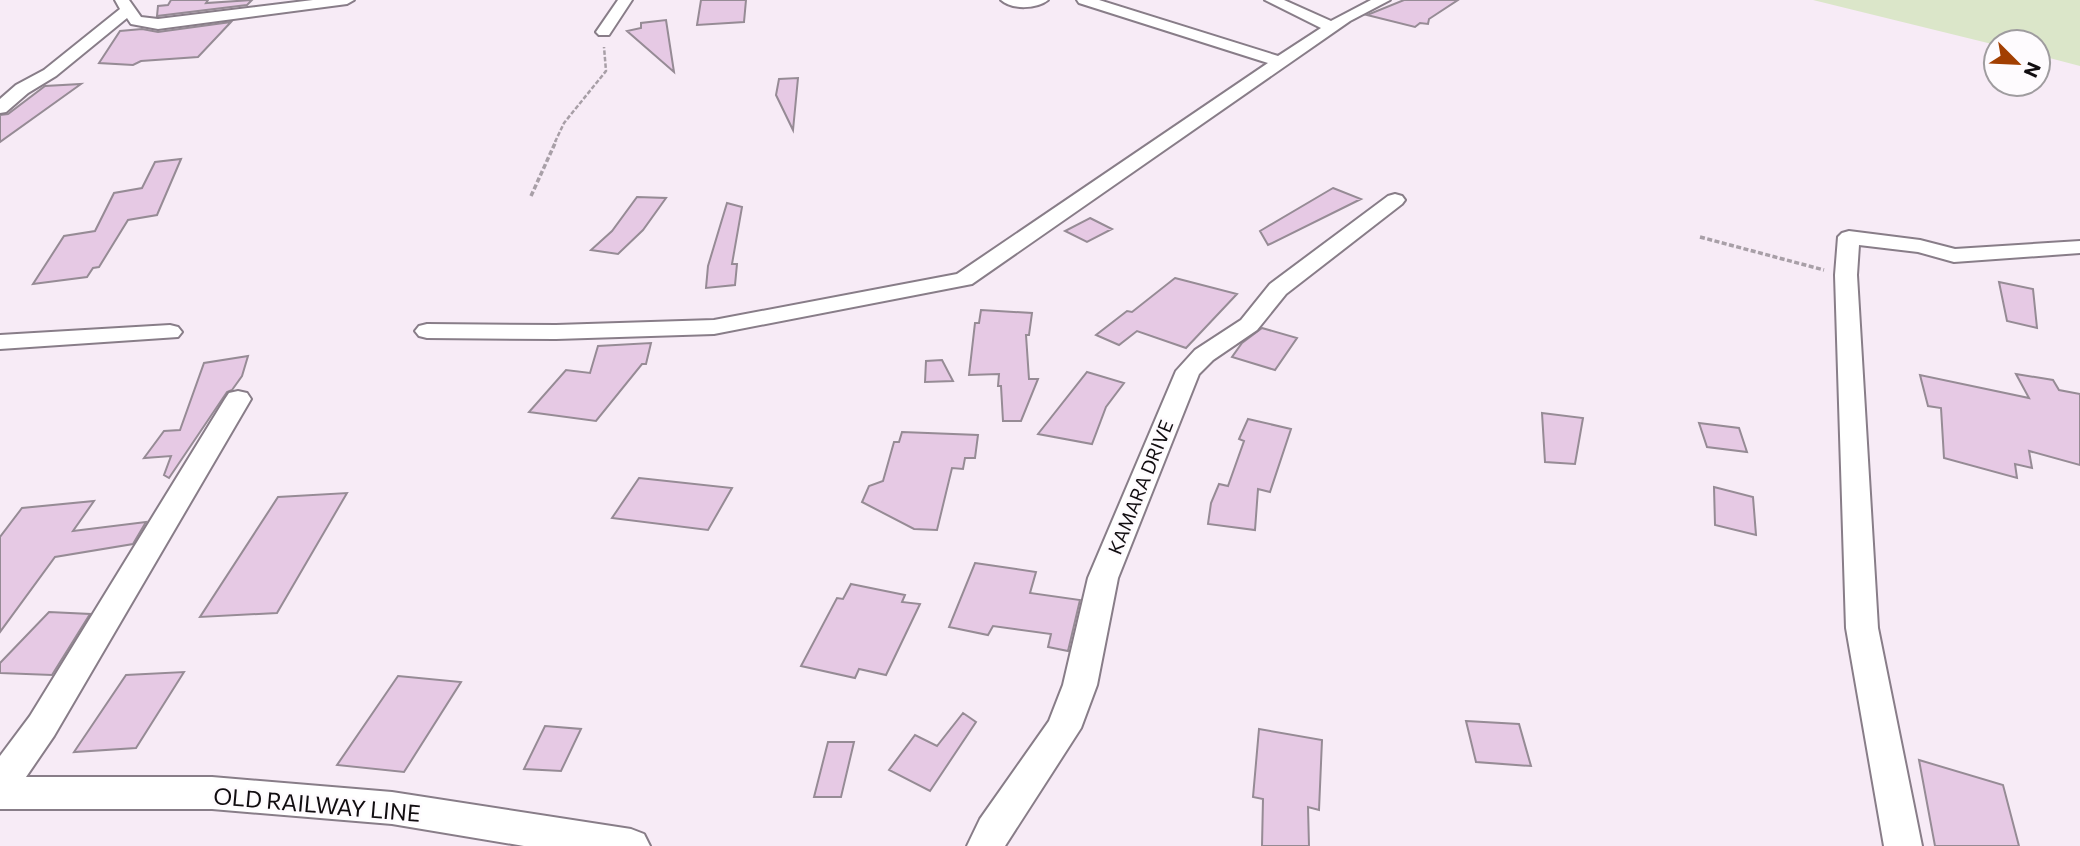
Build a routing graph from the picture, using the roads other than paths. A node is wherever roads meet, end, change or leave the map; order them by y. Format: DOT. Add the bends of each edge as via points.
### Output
graph roads {
  1 [pos="347,0"];
  2 [pos="625,0"];
  3 [pos="1008,0"];
  4 [pos="1041,0"];
  5 [pos="1084,0"];
  6 [pos="1272,0"];
  7 [pos="1383,0"];
  8 [pos="125,4"];
  9 [pos="1332,27"];
  10 [pos="604,32"];
  11 [pos="1280,62"];
  12 [pos="0,108"];
  13 [pos="1395,200"];
  14 [pos="2080,247"];
  15 [pos="426,331"];
  16 [pos="170,332"];
  17 [pos="0,342"];
  18 [pos="238,399"];
  19 [pos="0,784"];
  20 [pos="0,793"];
  21 [pos="631,846"];
  22 [pos="986,846"];
  23 [pos="1903,846"];
  1 -- 8 [label="street" via="158,24 136,22"];
  2 -- 10 [label="street"];
  3 -- 4 [label="street"];
  5 -- 11 [label="street"];
  6 -- 9 [label="street"];
  7 -- 9 [label="street"];
  8 -- 12 [label="street" via="50,73"];
  9 -- 11 [label="street"];
  11 -- 15 [label="street" via="964,279 714,327"];
  13 -- 22 [label="street, KAMARA DRIVE" via="1278,289 1249,325 1188,371 1103,578 1080,685 1064,728"];
  14 -- 23 [label="street" via="1954,257 1920,246 1849,237 1846,275 1863,628"];
  16 -- 17 [label="street"];
  18 -- 19 [label="street" via="42,726"];
  20 -- 21 [label="street, OLD RAILWAY LINE" via="212,793 378,807"];
}
